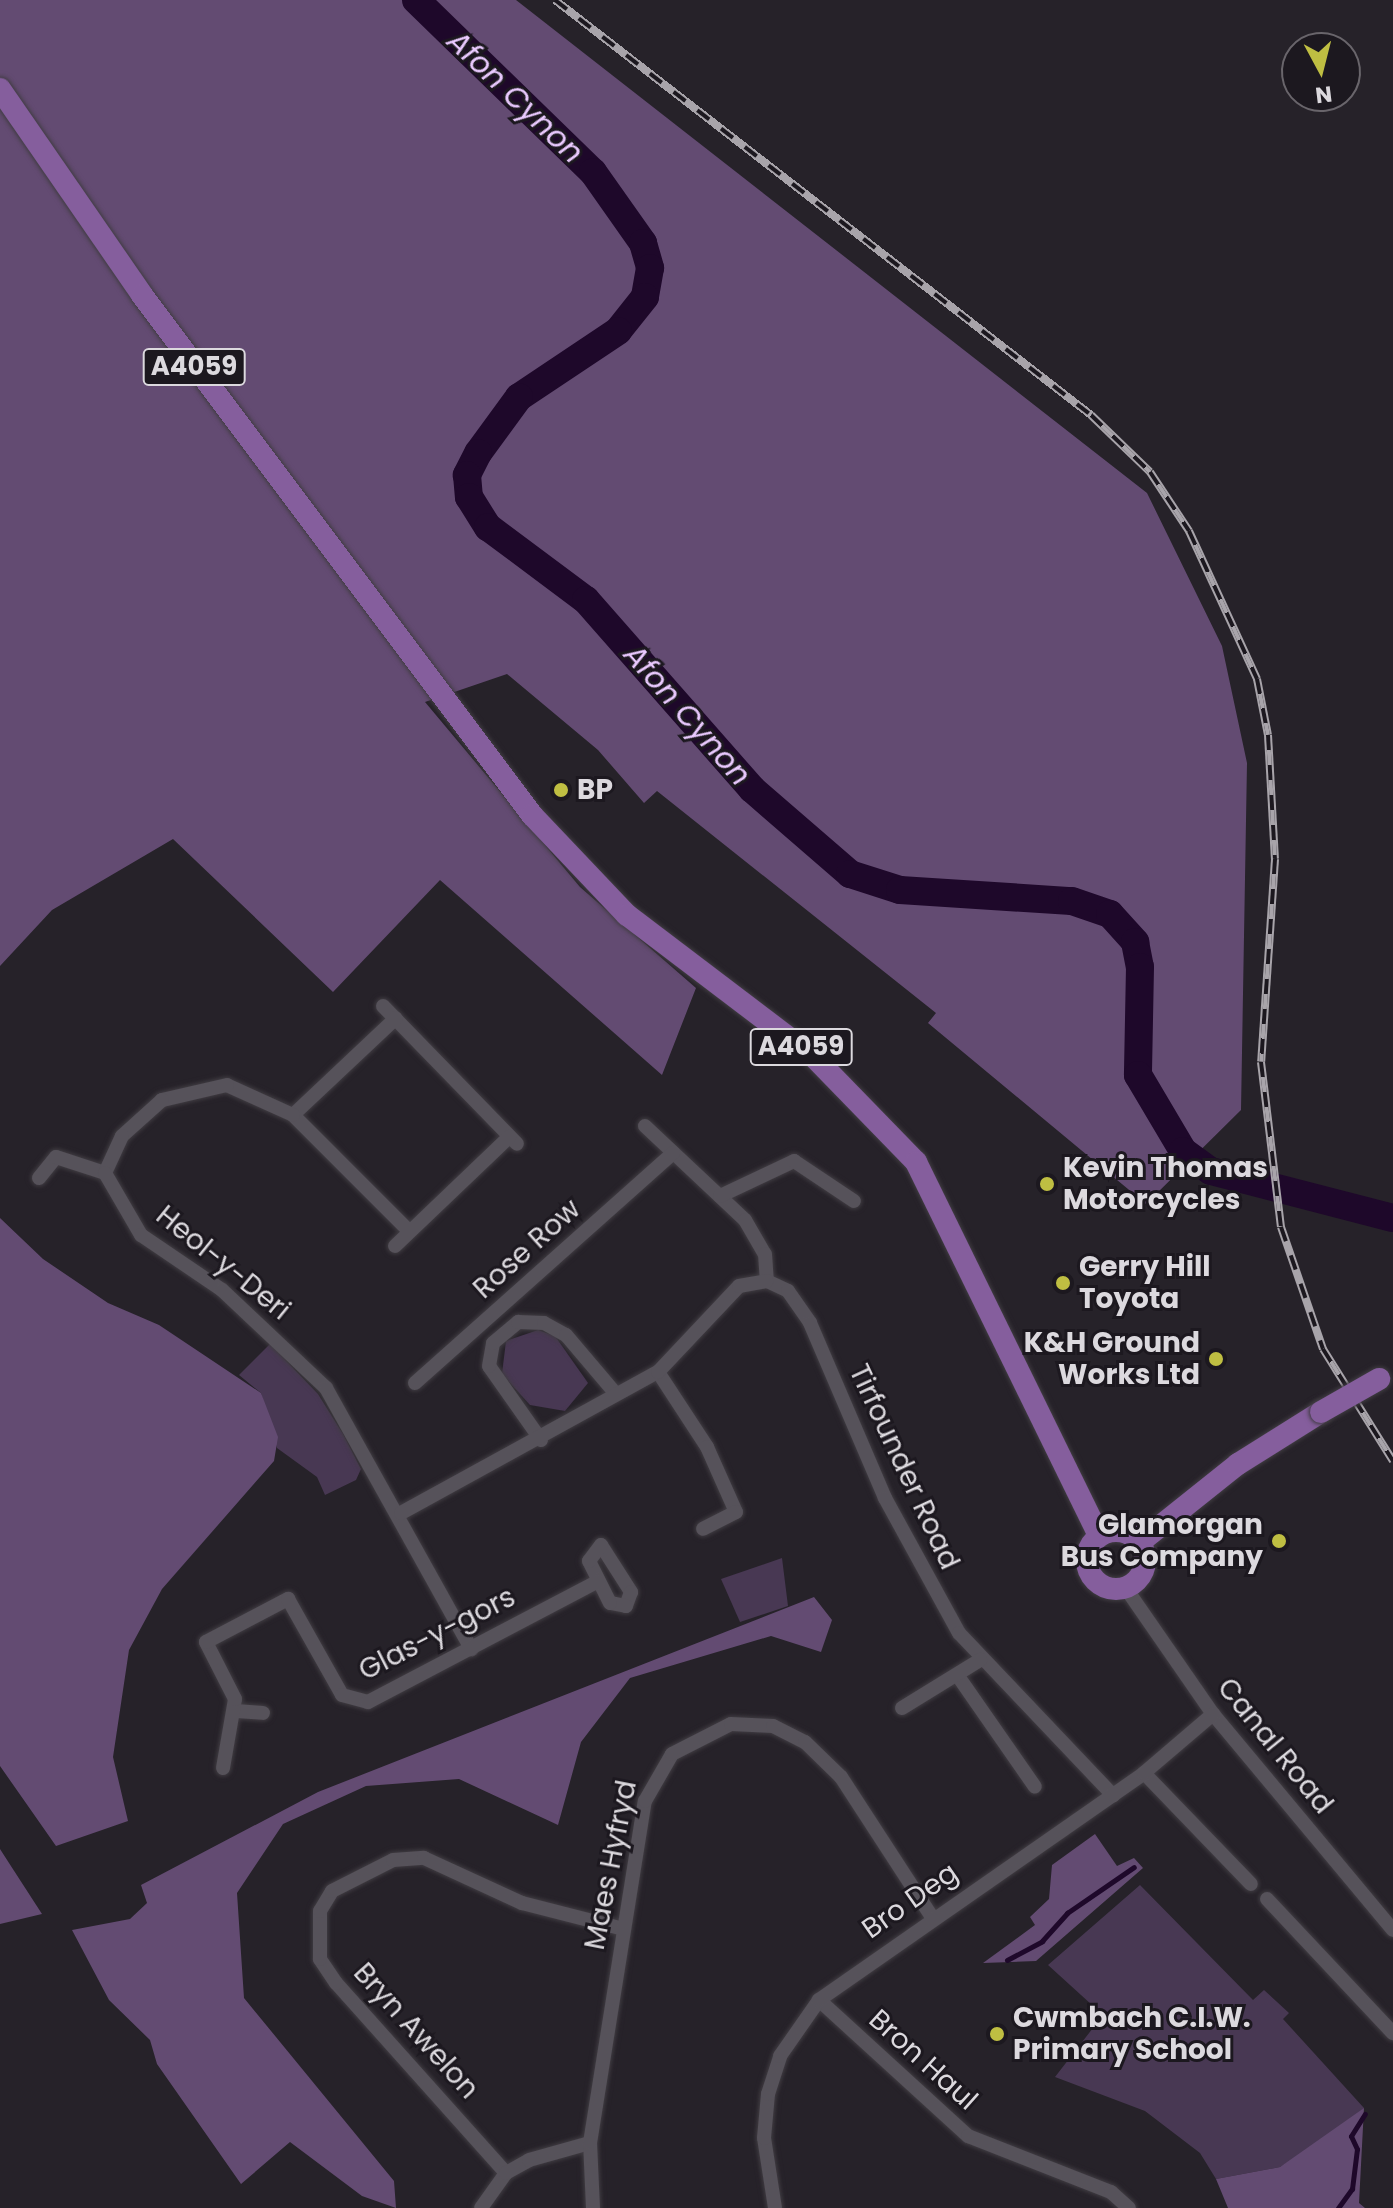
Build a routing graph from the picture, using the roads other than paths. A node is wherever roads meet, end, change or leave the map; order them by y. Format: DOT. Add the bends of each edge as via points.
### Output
graph roads {
  1 [pos="0,89"];
  2 [pos="383,1006"];
  3 [pos="396,1018"];
  4 [pos="293,1115"];
  5 [pos="645,1126"];
  6 [pos="673,1153"];
  7 [pos="105,1173"];
  8 [pos="39,1178"];
  9 [pos="720,1196"];
  10 [pos="854,1201"];
  11 [pos="409,1231"];
  12 [pos="395,1246"];
  13 [pos="767,1281"];
  14 [pos="658,1372"];
  15 [pos="1386,1375"];
  16 [pos="415,1383"];
  17 [pos="616,1394"];
  18 [pos="541,1440"];
  19 [pos="401,1513"];
  20 [pos="703,1529"];
  21 [pos="1099,1536"];
  22 [pos="1139,1543"];
  23 [pos="598,1581"];
  24 [pos="1125,1587"];
  25 [pos="471,1649"];
  26 [pos="980,1660"];
  27 [pos="960,1679"];
  28 [pos="902,1708"];
  29 [pos="236,1711"];
  30 [pos="263,1713"];
  31 [pos="1213,1714"];
  32 [pos="223,1768"];
  33 [pos="1144,1773"];
  34 [pos="1035,1787"];
  35 [pos="1113,1795"];
  36 [pos="1251,1884"];
  37 [pos="1267,1899"];
  38 [pos="932,1917"];
  39 [pos="624,1929"];
  40 [pos="1393,1930"];
  41 [pos="819,2000"];
  42 [pos="1393,2033"];
  43 [pos="590,2143"];
  44 [pos="506,2173"];
  45 [pos="481,2208"];
  46 [pos="593,2208"];
  47 [pos="775,2208"];
  48 [pos="1129,2208"];
  1 -- 21 [label="main road, A4059" via="142,295 532,815 627,915 814,1057 916,1162"];
  2 -- 3 [label="street"];
  3 -- 4 [label="street"];
  3 -- 11 [label="street" via="513,1140"];
  4 -- 7 [label="street" via="227,1085 183,1089 122,1136"];
  4 -- 11 [label="street"];
  5 -- 6 [label="street"];
  6 -- 9 [label="street"];
  6 -- 16 [label="street, Rose Row"];
  7 -- 8 [label="street" via="56,1157"];
  7 -- 19 [label="street, Heol-y-Deri" via="141,1235 222,1290 326,1388"];
  9 -- 10 [label="street" via="794,1161"];
  9 -- 13 [label="street" via="765,1254"];
  11 -- 12 [label="street"];
  13 -- 14 [label="street" via="739,1286"];
  13 -- 26 [label="street, Tirfounder Road" via="788,1291 810,1323 890,1507 932,1590"];
  14 -- 17 [label="street"];
  14 -- 20 [label="street" via="707,1447 736,1512"];
  15 -- 22 [label="main road, bridge" via="1238,1464"];
  17 -- 18 [label="street"];
  17 -- 18 [label="street" via="566,1335 544,1323 518,1322 493,1343 489,1366"];
  18 -- 19 [label="street"];
  19 -- 25 [label="street, Heol-y-Deri"];
  21 -- 22 [label="main road" via="1116,1531"];
  21 -- 24 [label="main road" via="1088,1551 1088,1569 1107,1588"];
  22 -- 24 [label="main road" via="1144,1569"];
  23 -- 25 [label="street, Glas-y-gors"];
  24 -- 31 [label="street, Canal Road"];
  25 -- 29 [label="street, Glas-y-gors" via="355,1702 342,1695 288,1599 206,1642"];
  26 -- 27 [label="street"];
  26 -- 35 [label="street, Tirfounder Road"];
  27 -- 28 [label="street"];
  27 -- 34 [label="street"];
  29 -- 30 [label="street"];
  29 -- 32 [label="street"];
  31 -- 33 [label="street, Bro Deg"];
  31 -- 40 [label="street, Canal Road"];
  33 -- 35 [label="street, Bro Deg"];
  33 -- 36 [label="street"];
  35 -- 38 [label="street, Bro Deg"];
  37 -- 42 [label="street"];
  38 -- 39 [label="street, Maes Hyfryd" via="841,1777 805,1742 773,1726 731,1724 699,1736 654,1773"];
  38 -- 41 [label="street, Bro Deg"];
  39 -- 43 [label="street, Maes Hyfryd"];
  39 -- 44 [label="street, Bryn Awelon" via="522,1903 424,1858 393,1860 332,1891 320,1911 320,1959 336,1983"];
  41 -- 47 [label="street, Bro Deg" via="780,2056 768,2094 764,2138"];
  41 -- 48 [label="street, Bron Haul" via="968,2136 1111,2192"];
  43 -- 44 [label="street"];
  43 -- 46 [label="street, Maes Hyfryd"];
  44 -- 45 [label="street"];
}
